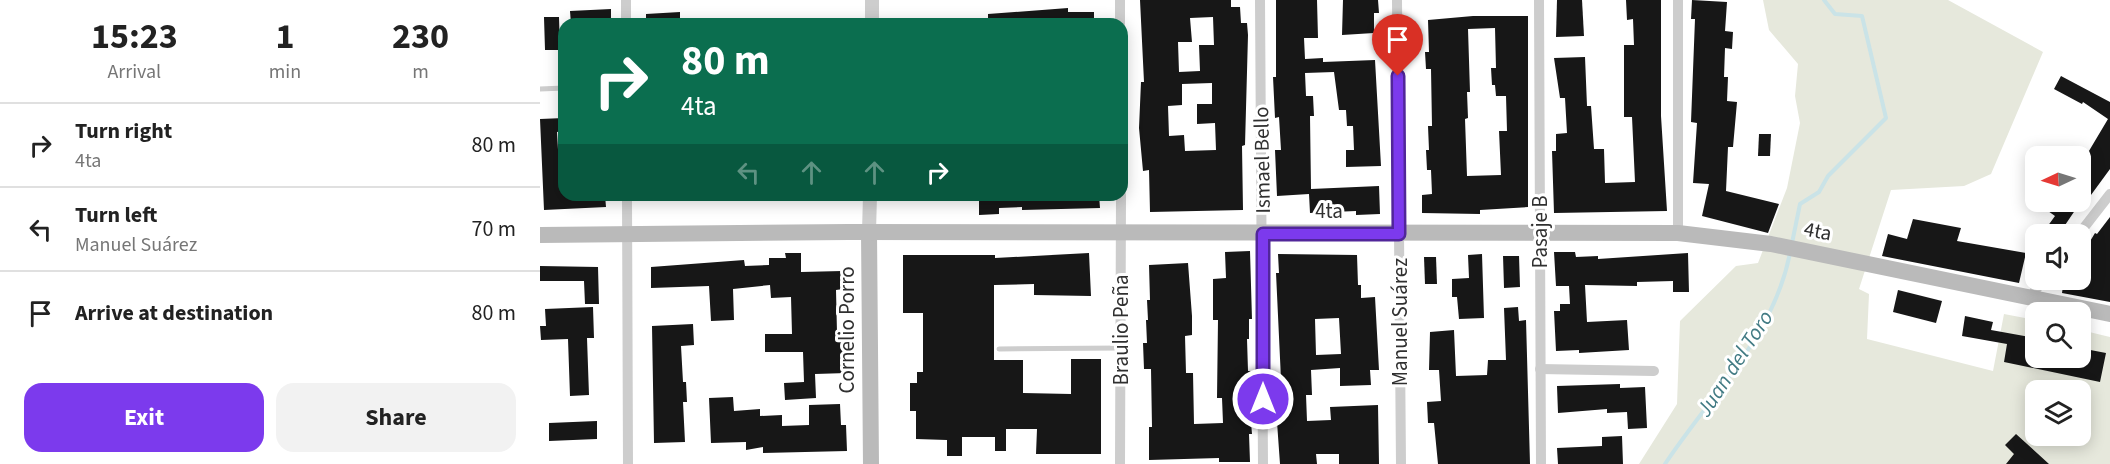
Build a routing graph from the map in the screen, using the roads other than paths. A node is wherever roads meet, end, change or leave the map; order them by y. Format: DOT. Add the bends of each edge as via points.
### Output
graph roads {
  1 [pos="626,0"];
  2 [pos="872,0"];
  3 [pos="1120,0"];
  4 [pos="1260,0"];
  5 [pos="1397,0"];
  6 [pos="1539,0"];
  7 [pos="1678,0"];
  8 [pos="626,18"];
  9 [pos="872,18"];
  10 [pos="1120,18"];
  11 [pos="540,88"];
  12 [pos="558,88"];
  13 [pos="2110,195"];
  14 [pos="627,201"];
  15 [pos="870,201"];
  16 [pos="1121,201"];
  17 [pos="2087,224"];
  18 [pos="869,232"];
  19 [pos="1541,232"];
  20 [pos="1121,233"];
  21 [pos="1678,233"];
  22 [pos="627,234"];
  23 [pos="1263,234"];
  24 [pos="1399,234"];
  25 [pos="540,235"];
  26 [pos="2036,290"];
  27 [pos="2031,296"];
  28 [pos="2110,314"];
  29 [pos="1121,348"];
  30 [pos="999,349"];
  31 [pos="1540,369"];
  32 [pos="1654,371"];
  33 [pos="628,464"];
  34 [pos="871,464"];
  35 [pos="1120,464"];
  36 [pos="1263,464"];
  37 [pos="1401,464"];
  38 [pos="1541,464"];
  1 -- 8 [label="street"];
  2 -- 9 [label="street"];
  3 -- 10 [label="street"];
  4 -- 23 [label="street, Ismael Bello"];
  5 -- 24 [label="street, Manuel Suárez"];
  6 -- 19 [label="street, Pasaje B"];
  7 -- 21 [label="street"];
  11 -- 12 [label="lane"];
  13 -- 17 [label="street"];
  14 -- 22 [label="street"];
  15 -- 18 [label="street, Cornelio Porro"];
  16 -- 20 [label="street, Braulio Peña"];
  18 -- 20 [label="main road, 4ta"];
  18 -- 22 [label="main road, 4ta"];
  18 -- 34 [label="main road, Cornelio Porro"];
  19 -- 21 [label="main road, 4ta"];
  19 -- 24 [label="main road, 4ta"];
  19 -- 31 [label="street, Pasaje B"];
  20 -- 23 [label="main road, 4ta"];
  20 -- 29 [label="street, Braulio Peña"];
  21 -- 27 [label="main road, 4ta" via="1771,244"];
  22 -- 25 [label="main road, 4ta"];
  22 -- 33 [label="street"];
  23 -- 24 [label="main road, 4ta"];
  23 -- 36 [label="street, Ismael Bello"];
  24 -- 37 [label="street, Manuel Suárez"];
  26 -- 27 [label="street"];
  27 -- 28 [label="main road, 4ta"];
  29 -- 30 [label="lane"];
  29 -- 35 [label="street, Braulio Peña"];
  31 -- 32 [label="street"];
  31 -- 38 [label="street, Pasaje B"];
}
